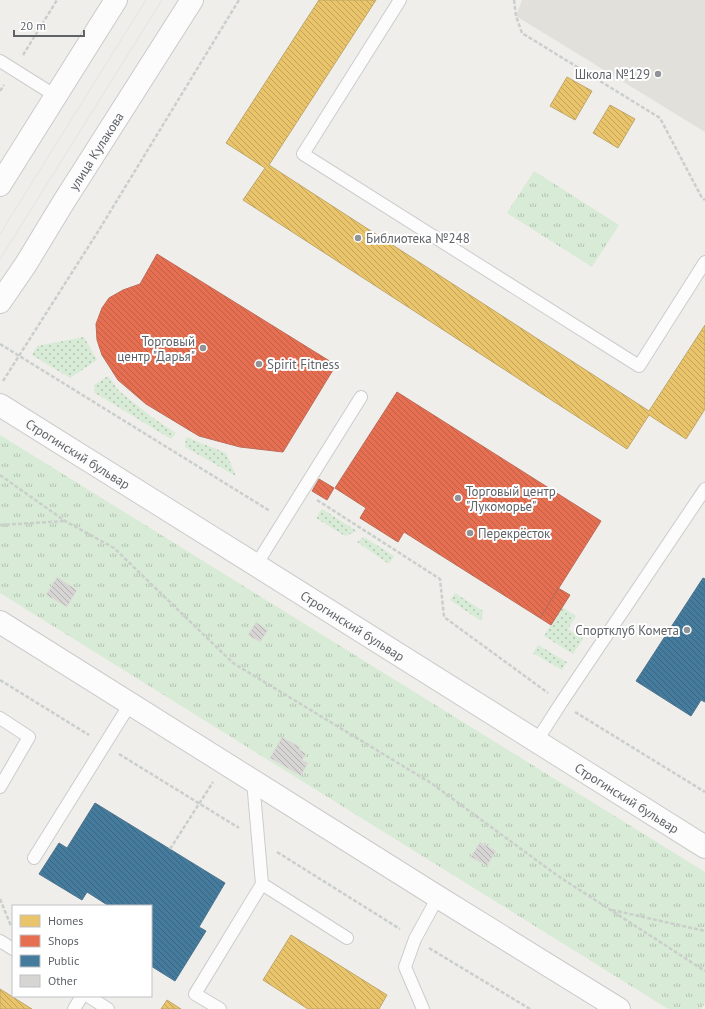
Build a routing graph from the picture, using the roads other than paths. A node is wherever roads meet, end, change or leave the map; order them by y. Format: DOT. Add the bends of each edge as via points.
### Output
graph roads {
  1 [pos="192,0"];
  2 [pos="400,0"];
  3 [pos="110,2"];
  4 [pos="0,61"];
  5 [pos="56,96"];
  6 [pos="0,185"];
  7 [pos="705,262"];
  8 [pos="0,302"];
  9 [pos="361,397"];
  10 [pos="0,406"];
  11 [pos="0,418"];
  12 [pos="23,419"];
  13 [pos="705,489"];
  14 [pos="256,565"];
  15 [pos="0,622"];
  16 [pos="130,704"];
  17 [pos="0,718"];
  18 [pos="536,742"];
  19 [pos="253,781"];
  20 [pos="0,787"];
  21 [pos="705,847"];
  22 [pos="34,858"];
  23 [pos="262,884"];
  24 [pos="438,897"];
  25 [pos="347,938"];
  26 [pos="0,941"];
  27 [pos="12,948"];
  28 [pos="89,997"];
  29 [pos="74,1009"];
  30 [pos="108,1009"];
  31 [pos="220,1009"];
  32 [pos="423,1009"];
  33 [pos="619,1009"];
  1 -- 8 [label="street, улица Кулакова"];
  2 -- 7 [label="lane" via="303,154 639,366"];
  3 -- 5 [label="street"];
  4 -- 5 [label="lane"];
  5 -- 6 [label="street"];
  9 -- 14 [label="lane"];
  10 -- 12 [label="street, Строгинский бульвар"];
  11 -- 12 [label="street"];
  12 -- 14 [label="street, Строгинский бульвар"];
  13 -- 18 [label="lane"];
  14 -- 18 [label="street, Строгинский бульвар"];
  15 -- 16 [label="street"];
  16 -- 19 [label="street"];
  16 -- 22 [label="lane"];
  17 -- 20 [label="lane" via="30,737"];
  18 -- 21 [label="street, Строгинский бульвар"];
  19 -- 23 [label="lane"];
  19 -- 24 [label="street"];
  23 -- 25 [label="lane"];
  23 -- 31 [label="lane" via="195,994"];
  24 -- 32 [label="lane" via="415,939 405,967"];
  24 -- 33 [label="street"];
  26 -- 27 [label="lane"];
  28 -- 29 [label="lane"];
  28 -- 30 [label="lane"];
}
